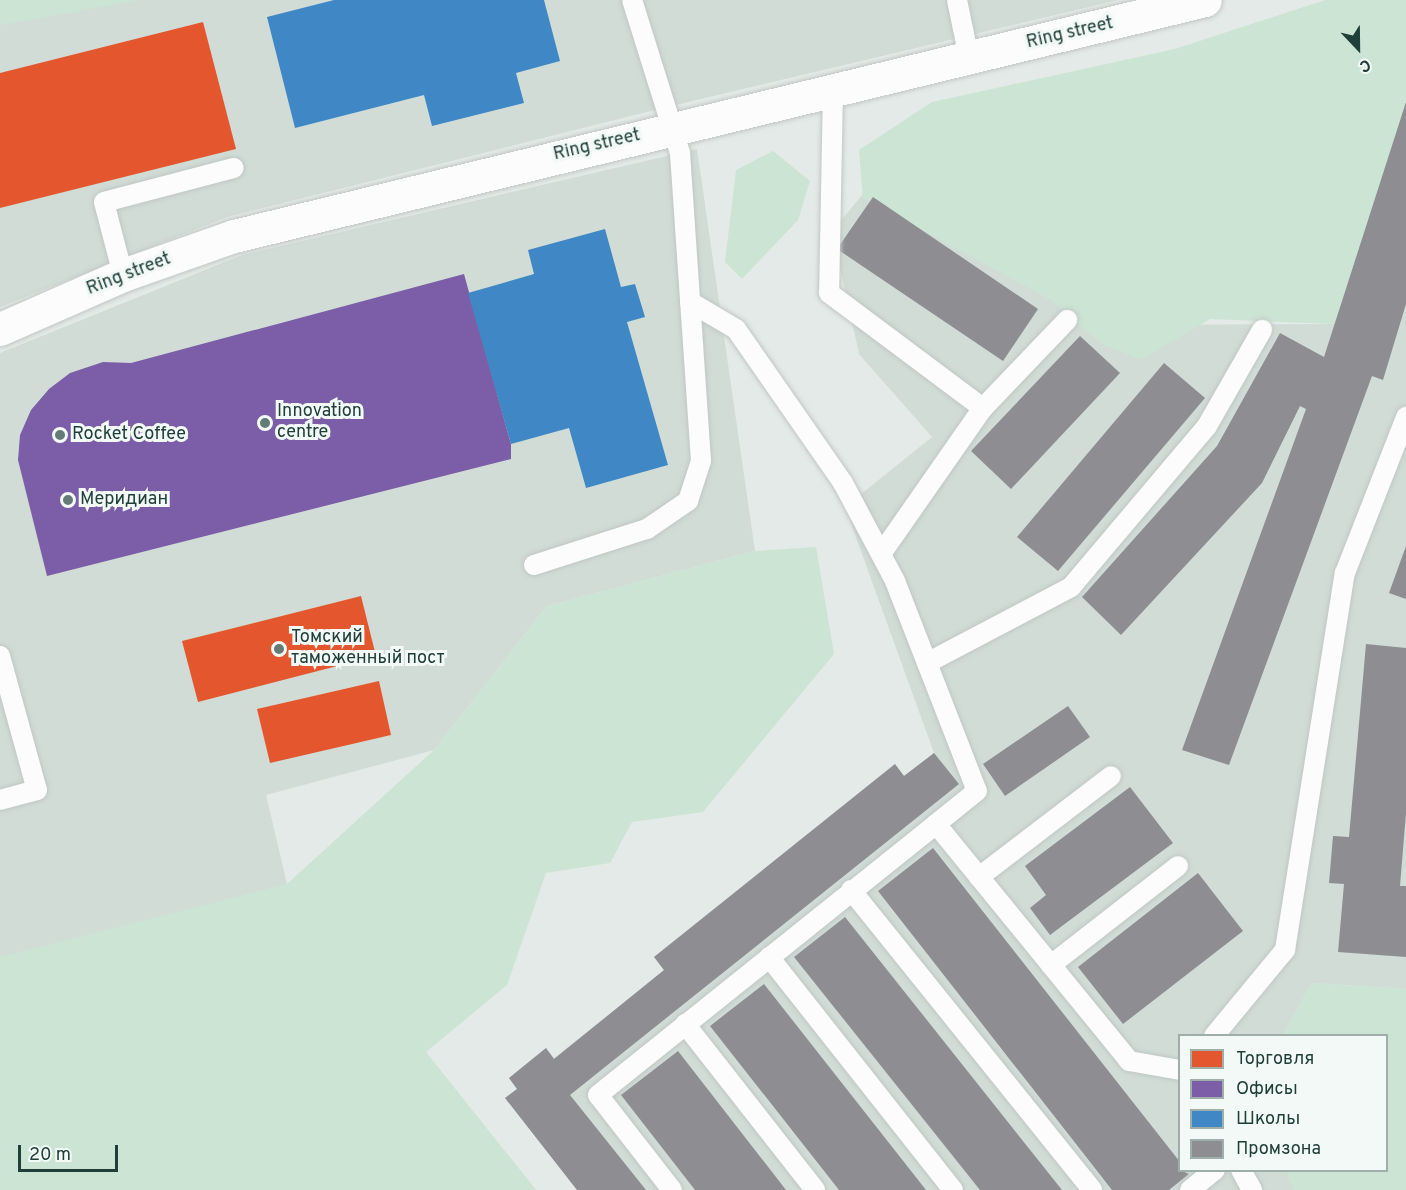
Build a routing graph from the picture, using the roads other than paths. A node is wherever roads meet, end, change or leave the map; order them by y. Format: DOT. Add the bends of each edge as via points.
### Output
graph roads {
  1 [pos="632,0"];
  2 [pos="957,0"];
  3 [pos="1205,0"];
  4 [pos="969,58"];
  5 [pos="833,90"];
  6 [pos="672,128"];
  7 [pos="234,168"];
  8 [pos="123,275"];
  9 [pos="690,302"];
  10 [pos="1067,320"];
  11 [pos="0,329"];
  12 [pos="1262,330"];
  13 [pos="983,408"];
  14 [pos="1406,417"];
  15 [pos="881,554"];
  16 [pos="534,565"];
  17 [pos="0,656"];
  18 [pos="927,663"];
  19 [pos="1111,776"];
  20 [pos="0,800"];
  21 [pos="936,824"];
  22 [pos="1178,866"];
  23 [pos="979,877"];
  24 [pos="851,890"];
  25 [pos="769,957"];
  26 [pos="1051,965"];
  27 [pos="685,1024"];
  28 [pos="1215,1034"];
  29 [pos="1178,1070"];
  30 [pos="1212,1172"];
  31 [pos="1242,1172"];
  32 [pos="672,1190"];
  33 [pos="815,1190"];
  34 [pos="953,1190"];
  35 [pos="1092,1190"];
  36 [pos="1190,1190"];
  37 [pos="1252,1190"];
  1 -- 6 [label="lane"];
  2 -- 4 [label="lane"];
  3 -- 4 [label="street, Ring street"];
  4 -- 5 [label="street, Ring street"];
  5 -- 6 [label="street, Ring street"];
  5 -- 13 [label="lane" via="829,293"];
  6 -- 8 [label="street, Ring street" via="234,236"];
  6 -- 9 [label="lane" via="680,153"];
  7 -- 8 [label="lane" via="104,202"];
  8 -- 11 [label="street, Ring street"];
  9 -- 15 [label="lane" via="736,329 843,483"];
  9 -- 16 [label="lane" via="701,460 688,501 647,529"];
  10 -- 13 [label="lane"];
  12 -- 18 [label="lane" via="1207,426 1071,587"];
  13 -- 15 [label="lane"];
  14 -- 28 [label="lane" via="1345,573 1285,950"];
  15 -- 18 [label="lane"];
  17 -- 20 [label="lane" via="37,790"];
  18 -- 21 [label="lane" via="977,791"];
  19 -- 23 [label="lane"];
  21 -- 23 [label="lane"];
  21 -- 24 [label="lane"];
  22 -- 26 [label="lane"];
  23 -- 26 [label="lane"];
  24 -- 25 [label="lane"];
  24 -- 35 [label="lane"];
  25 -- 27 [label="lane"];
  25 -- 34 [label="lane"];
  26 -- 29 [label="lane" via="1129,1061"];
  27 -- 32 [label="lane" via="598,1095"];
  27 -- 33 [label="lane"];
  30 -- 36 [label="lane"];
  31 -- 37 [label="lane"];
}
